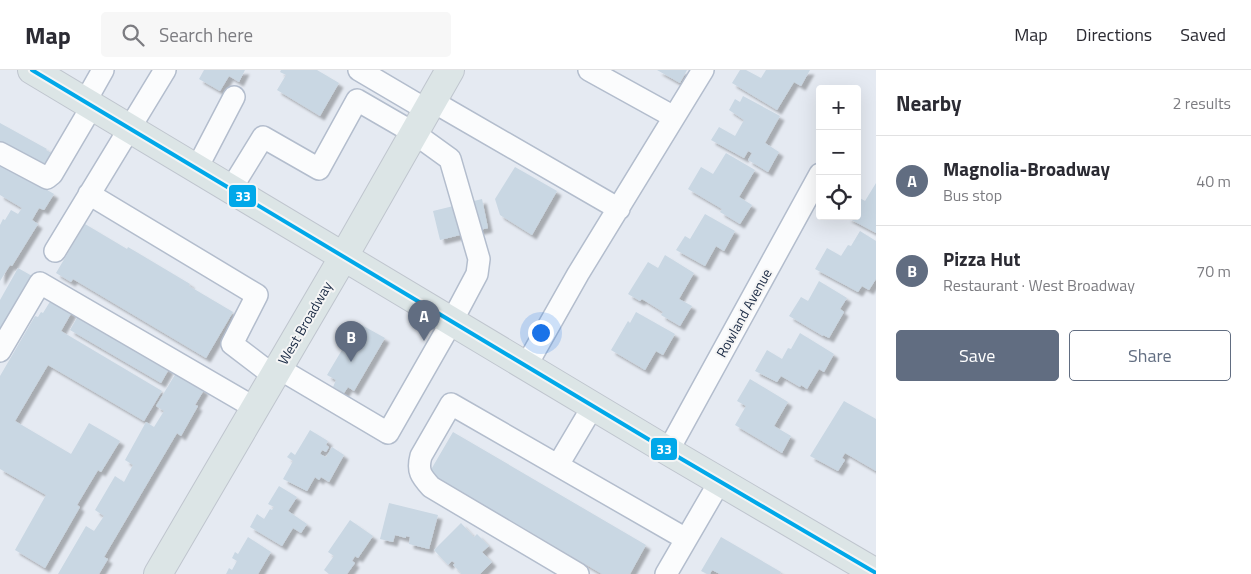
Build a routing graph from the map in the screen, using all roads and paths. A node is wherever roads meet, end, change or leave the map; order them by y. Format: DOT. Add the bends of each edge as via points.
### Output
graph roads {
  1 [pos="32,70"];
  2 [pos="103,70"];
  3 [pos="165,70"];
  4 [pos="359,70"];
  5 [pos="450,70"];
  6 [pos="589,70"];
  7 [pos="703,70"];
  8 [pos="234,98"];
  9 [pos="89,104"];
  10 [pos="424,115"];
  11 [pos="674,117"];
  12 [pos="130,128"];
  13 [pos="0,153"];
  14 [pos="196,168"];
  15 [pos="819,175"];
  16 [pos="232,189"];
  17 [pos="89,194"];
  18 [pos="619,208"];
  19 [pos="55,251"];
  20 [pos="344,256"];
  21 [pos="452,321"];
  22 [pos="0,351"];
  23 [pos="526,366"];
  24 [pos="276,372"];
  25 [pos="593,406"];
  26 [pos="255,408"];
  27 [pos="668,451"];
  28 [pos="558,465"];
  29 [pos="720,481"];
  30 [pos="686,539"];
  31 [pos="669,573"];
  32 [pos="876,573"];
  33 [pos="158,574"];
  34 [pos="578,574"];
  1 -- 9 [label="main road"];
  2 -- 9 [label="street"];
  3 -- 12 [label="street"];
  4 -- 10 [label="street"];
  5 -- 10 [label="main road, West Broadway"];
  6 -- 11 [label="street"];
  7 -- 11 [label="street"];
  8 -- 14 [label="street"];
  9 -- 12 [label="main road"];
  9 -- 13 [label="street" via="47,178"];
  10 -- 16 [label="street" via="357,100 318,169 263,137"];
  10 -- 18 [label="street"];
  10 -- 20 [label="main road, West Broadway"];
  10 -- 21 [label="street" via="450,159 478,259 477,274"];
  11 -- 18 [label="street"];
  12 -- 14 [label="main road"];
  12 -- 17 [label="street"];
  14 -- 16 [label="main road"];
  15 -- 27 [label="street, Rowland Avenue"];
  16 -- 20 [label="main road"];
  17 -- 19 [label="street"];
  17 -- 24 [label="street" via="257,295 232,344"];
  18 -- 23 [label="street"];
  20 -- 21 [label="main road"];
  20 -- 24 [label="main road, West Broadway"];
  21 -- 23 [label="main road"];
  21 -- 24 [label="street" via="388,432"];
  22 -- 26 [label="street" via="40,283"];
  23 -- 25 [label="main road"];
  24 -- 26 [label="main road, West Broadway"];
  25 -- 27 [label="main road"];
  25 -- 28 [label="street"];
  26 -- 33 [label="main road, West Broadway"];
  27 -- 29 [label="main road"];
  28 -- 30 [label="street"];
  28 -- 34 [label="street" via="451,404 418,466 431,487"];
  29 -- 30 [label="street"];
  29 -- 32 [label="main road"];
  30 -- 31 [label="street"];
}
